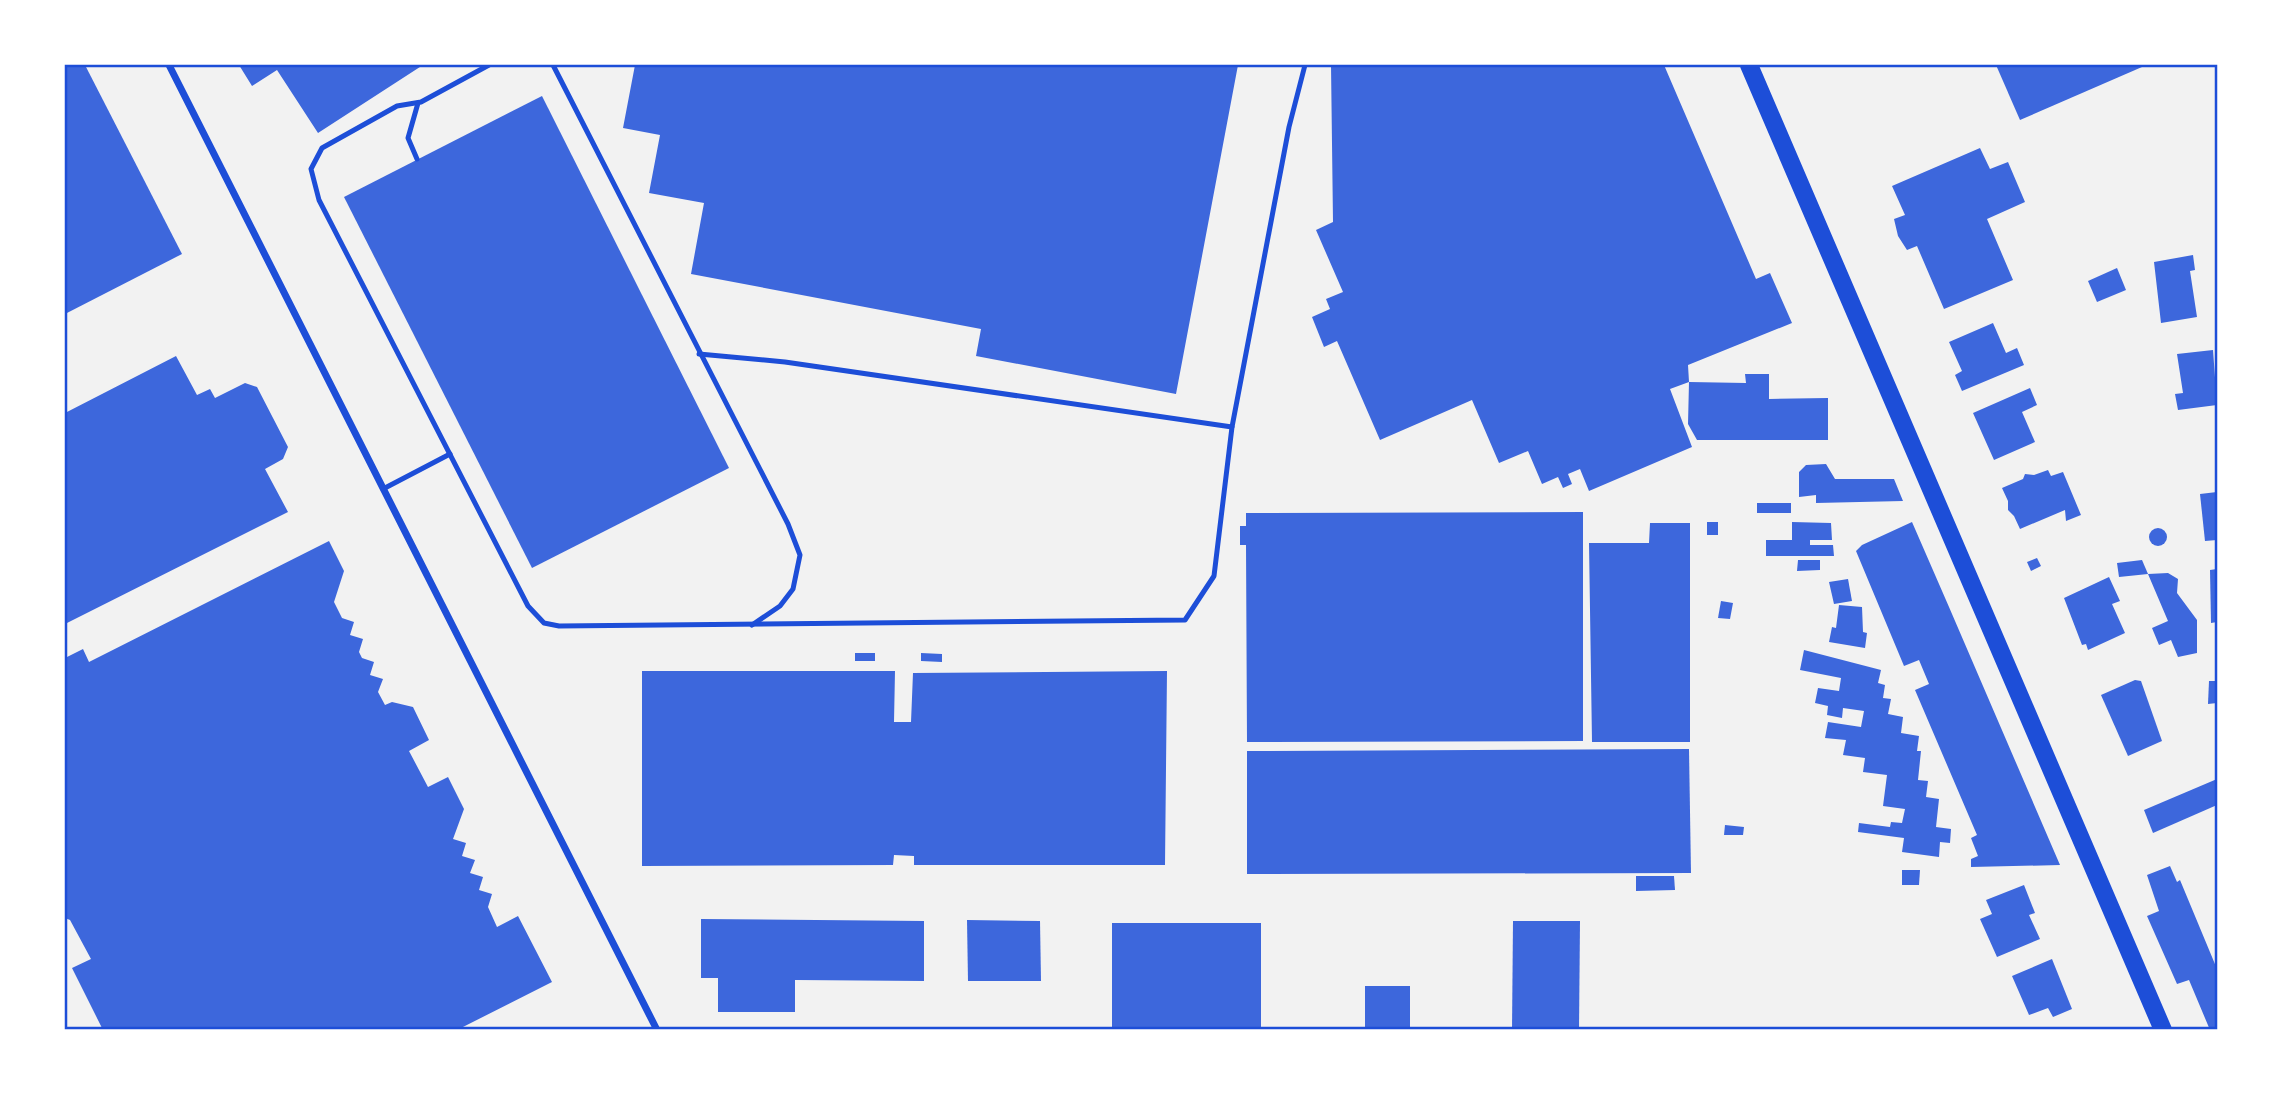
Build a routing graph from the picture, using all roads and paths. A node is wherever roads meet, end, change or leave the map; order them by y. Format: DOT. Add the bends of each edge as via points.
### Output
graph roads {
  1 [pos="169,65"];
  2 [pos="489,65"];
  3 [pos="553,65"];
  4 [pos="1305,65"];
  5 [pos="1749,65"];
  6 [pos="418,103"];
  7 [pos="417,159"];
  8 [pos="699,354"];
  9 [pos="1232,427"];
  10 [pos="450,454"];
  11 [pos="383,489"];
  12 [pos="752,625"];
  13 [pos="657,1030"];
  14 [pos="2163,1030"];
  1 -- 11 [label="street"];
  2 -- 6 [label="lane"];
  3 -- 8 [label="lane"];
  4 -- 9 [label="lane"];
  5 -- 14 [label="main road"];
  6 -- 7 [label="lane" via="408,138"];
  6 -- 10 [label="lane" via="397,106 329,143 316,155 312,179"];
  8 -- 9 [label="lane" via="785,362"];
  8 -- 12 [label="lane" via="800,555 793,589 780,606"];
  9 -- 12 [label="lane" via="1214,576 1185,620"];
  10 -- 11 [label="lane"];
  10 -- 12 [label="lane" via="527,606 544,623"];
  11 -- 13 [label="street"];
}
